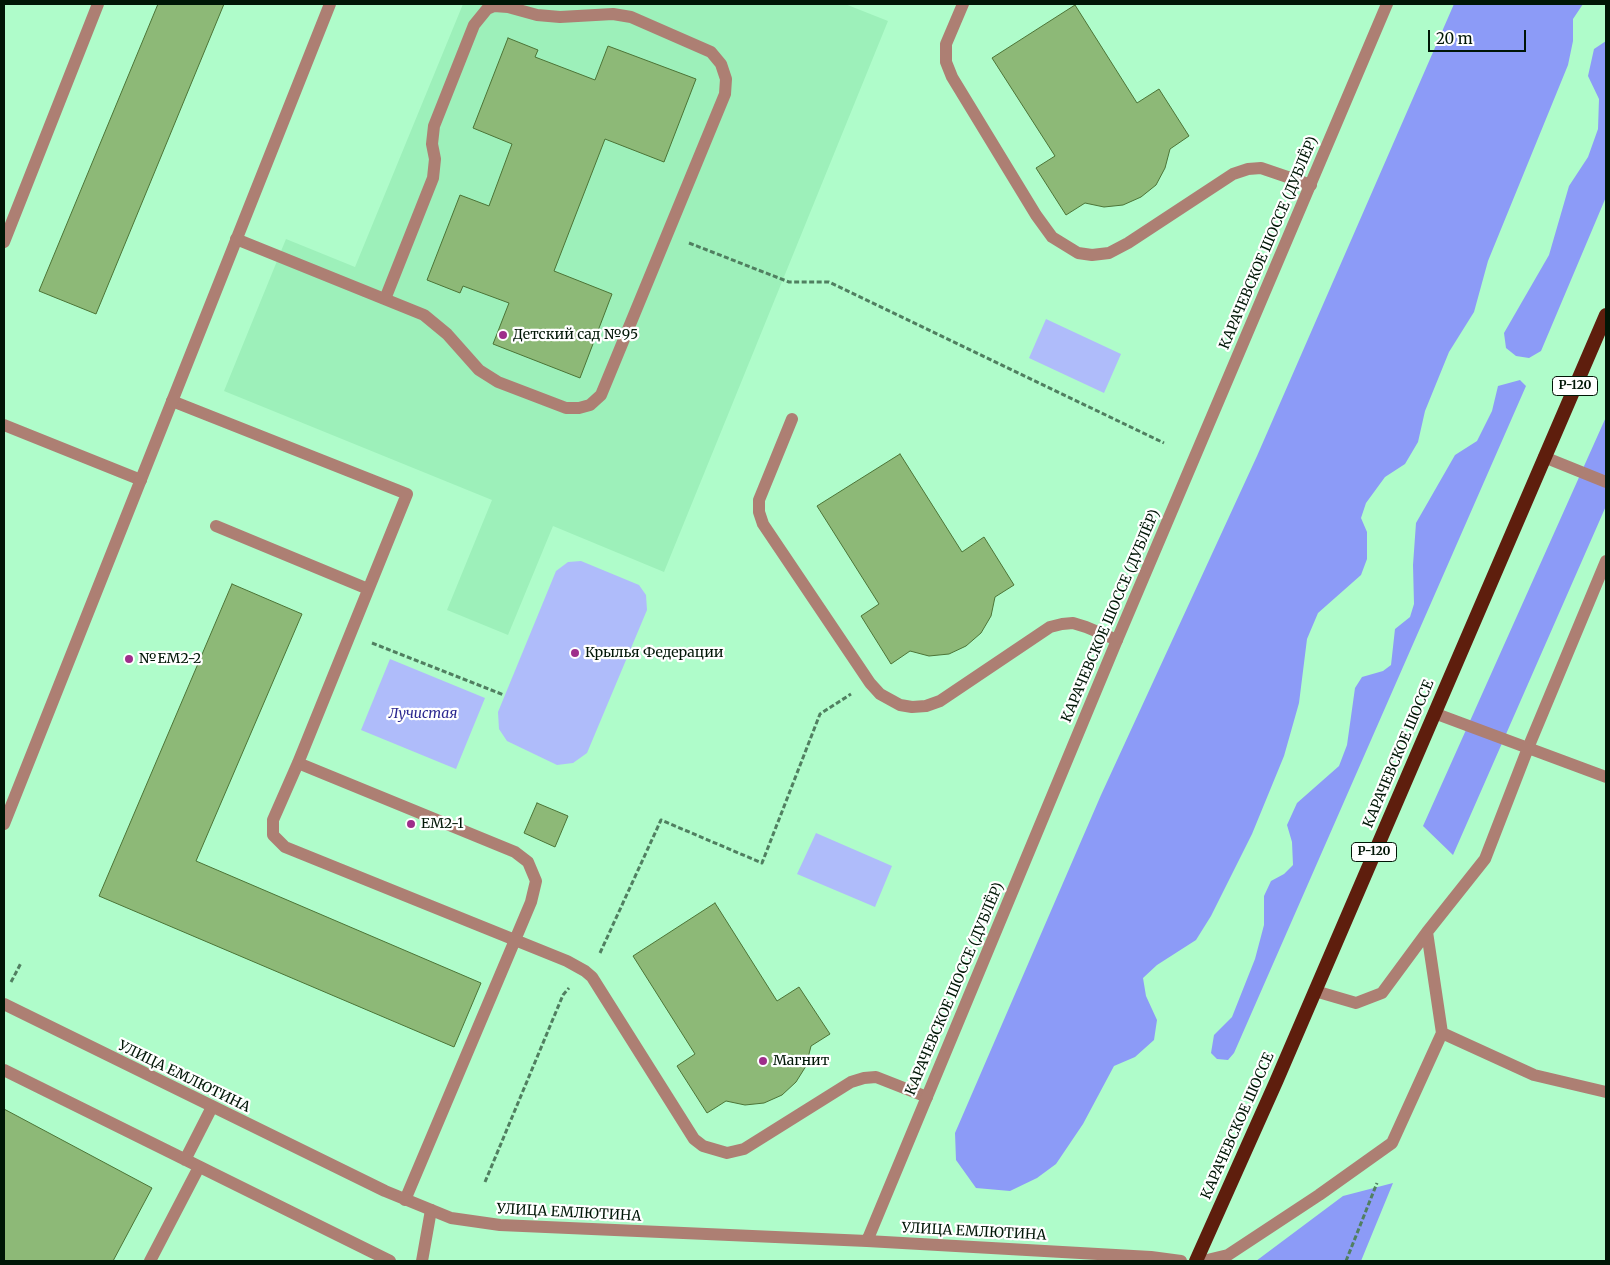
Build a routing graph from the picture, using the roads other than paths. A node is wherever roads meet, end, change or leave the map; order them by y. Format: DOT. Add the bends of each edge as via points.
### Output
graph roads {
  1 [pos="98,4"];
  2 [pos="330,4"];
  3 [pos="963,4"];
  4 [pos="1386,4"];
  5 [pos="1311,185"];
  6 [pos="236,239"];
  7 [pos="4,242"];
  8 [pos="385,299"];
  9 [pos="1606,315"];
  10 [pos="172,401"];
  11 [pos="792,419"];
  12 [pos="4,425"];
  13 [pos="1544,457"];
  14 [pos="141,480"];
  15 [pos="1606,482"];
  16 [pos="216,526"];
  17 [pos="1606,560"];
  18 [pos="368,589"];
  19 [pos="1117,640"];
  20 [pos="1434,713"];
  21 [pos="1528,748"];
  22 [pos="298,764"];
  23 [pos="1606,777"];
  24 [pos="4,824"];
  25 [pos="1427,932"];
  26 [pos="515,940"];
  27 [pos="1315,991"];
  28 [pos="4,1004"];
  29 [pos="1442,1033"];
  30 [pos="4,1070"];
  31 [pos="1606,1092"];
  32 [pos="927,1097"];
  33 [pos="212,1107"];
  34 [pos="185,1160"];
  35 [pos="199,1167"];
  36 [pos="405,1200"];
  37 [pos="431,1210"];
  38 [pos="867,1241"];
  39 [pos="150,1261"];
  40 [pos="390,1261"];
  41 [pos="422,1261"];
  42 [pos="1181,1261"];
  43 [pos="1196,1261"];
  44 [pos="1203,1261"];
  1 -- 7 [label="street"];
  2 -- 6 [label="street"];
  3 -- 5 [label="street" via="946,44 946,62 952,77 1041,222 1052,237 1078,253 1109,253 1233,174 1248,168 1261,168"];
  4 -- 5 [label="street, КАРАЧЕВСКОЕ ШОССЕ (ДУБЛЁР)"];
  5 -- 19 [label="street, КАРАЧЕВСКОЕ ШОССЕ (ДУБЛЁР)"];
  6 -- 8 [label="street"];
  6 -- 10 [label="street"];
  8 -- 8 [label="street" via="424,315 447,334 479,370 498,382 566,408 590,405 601,395 725,94 726,78 721,64 711,52 631,17 613,14 560,17 494,6 487,9 474,25 434,126 433,178"];
  9 -- 13 [label="highway, КАРАЧЕВСКОЕ ШОССЕ / Р-120"];
  10 -- 14 [label="street"];
  10 -- 18 [label="street" via="406,494"];
  11 -- 19 [label="street" via="760,500 759,512 763,524 880,694 900,705 926,706 940,701 1050,627 1073,623"];
  12 -- 14 [label="street"];
  13 -- 15 [label="street"];
  13 -- 20 [label="highway, КАРАЧЕВСКОЕ ШОССЕ / Р-120"];
  14 -- 24 [label="street"];
  16 -- 18 [label="street"];
  17 -- 21 [label="street"];
  18 -- 22 [label="street"];
  19 -- 32 [label="street, КАРАЧЕВСКОЕ ШОССЕ (ДУБЛЁР)"];
  20 -- 21 [label="street"];
  20 -- 27 [label="highway, КАРАЧЕВСКОЕ ШОССЕ / Р-120"];
  21 -- 23 [label="street"];
  21 -- 25 [label="street" via="1485,860"];
  22 -- 26 [label="street" via="523,858 532,867 536,881"];
  22 -- 26 [label="street" via="273,820 273,835 284,847"];
  25 -- 27 [label="street" via="1382,993 1356,1003"];
  25 -- 29 [label="street"];
  26 -- 32 [label="street" via="585,970 592,977 694,1139 714,1150 727,1153 744,1149 851,1082 864,1078 876,1078"];
  26 -- 36 [label="street"];
  27 -- 43 [label="highway, КАРАЧЕВСКОЕ ШОССЕ / Р-120"];
  28 -- 33 [label="street, УЛИЦА ЕМЛЮТИНА"];
  29 -- 31 [label="street" via="1534,1075"];
  29 -- 44 [label="street" via="1392,1143 1319,1196 1228,1255"];
  30 -- 34 [label="street"];
  32 -- 38 [label="street, КАРАЧЕВСКОЕ ШОССЕ (ДУБЛЁР)"];
  33 -- 34 [label="street"];
  33 -- 36 [label="street, УЛИЦА ЕМЛЮТИНА"];
  34 -- 35 [label="street"];
  35 -- 39 [label="street"];
  35 -- 40 [label="street"];
  36 -- 37 [label="street, УЛИЦА ЕМЛЮТИНА"];
  37 -- 38 [label="street, УЛИЦА ЕМЛЮТИНА" via="451,1218 500,1225"];
  37 -- 41 [label="street"];
  38 -- 42 [label="street, УЛИЦА ЕМЛЮТИНА"];
}
